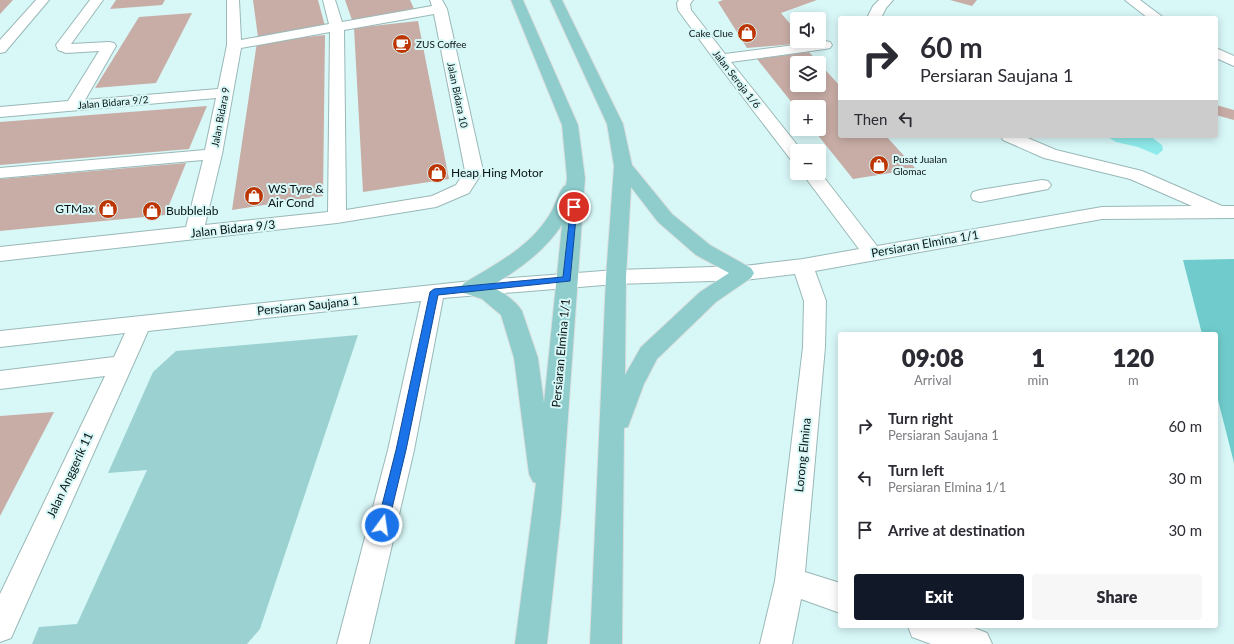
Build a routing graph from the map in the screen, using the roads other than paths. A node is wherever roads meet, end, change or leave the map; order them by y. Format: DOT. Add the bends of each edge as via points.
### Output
graph roads {
  1 [pos="43,0"];
  2 [pos="97,0"];
  3 [pos="233,0"];
  4 [pos="329,0"];
  5 [pos="517,0"];
  6 [pos="556,0"];
  7 [pos="687,0"];
  8 [pos="887,0"];
  9 [pos="1131,0"];
  10 [pos="438,4"];
  11 [pos="876,16"];
  12 [pos="1154,16"];
  13 [pos="337,28"];
  14 [pos="234,45"];
  15 [pos="803,48"];
  16 [pos="0,49"];
  17 [pos="1218,53"];
  18 [pos="721,59"];
  19 [pos="1234,62"];
  20 [pos="225,93"];
  21 [pos="74,106"];
  22 [pos="0,112"];
  23 [pos="1014,138"];
  24 [pos="790,147"];
  25 [pos="213,154"];
  26 [pos="623,166"];
  27 [pos="0,173"];
  28 [pos="576,178"];
  29 [pos="815,180"];
  30 [pos="1042,185"];
  31 [pos="463,189"];
  32 [pos="980,196"];
  33 [pos="1228,212"];
  34 [pos="336,217"];
  35 [pos="194,233"];
  36 [pos="872,253"];
  37 [pos="0,254"];
  38 [pos="803,266"];
  39 [pos="744,273"];
  40 [pos="616,277"];
  41 [pos="567,279"];
  42 [pos="471,288"];
  43 [pos="434,292"];
  44 [pos="141,323"];
  45 [pos="0,339"];
  46 [pos="121,365"];
  47 [pos="0,380"];
  48 [pos="613,440"];
  49 [pos="547,515"];
  50 [pos="790,581"];
  51 [pos="838,597"];
  52 [pos="0,627"];
  53 [pos="929,628"];
  54 [pos="353,644"];
  55 [pos="532,644"];
  56 [pos="606,644"];
  57 [pos="776,644"];
  58 [pos="976,644"];
  1 -- 16 [label="street"];
  2 -- 21 [label="street" via="63,45 66,49 110,46"];
  3 -- 14 [label="street, Jalan Bidara 9"];
  4 -- 13 [label="street"];
  5 -- 28 [label="main road, Persiaran Elmina 1/1" via="570,125"];
  6 -- 26 [label="main road" via="615,124"];
  7 -- 18 [label="street, Jalan Seroja 1/6" via="683,3 686,10"];
  8 -- 11 [label="street" via="880,6"];
  9 -- 12 [label="street"];
  10 -- 13 [label="street"];
  10 -- 31 [label="street, Jalan Bidara 10" via="474,171"];
  13 -- 14 [label="street"];
  13 -- 34 [label="street"];
  14 -- 20 [label="street, Jalan Bidara 9"];
  15 -- 18 [label="street"];
  17 -- 19 [label="street"];
  18 -- 24 [label="street, Jalan Seroja 1/6"];
  20 -- 21 [label="street, Jalan Bidara 9/2"];
  20 -- 25 [label="street, Jalan Bidara 9"];
  21 -- 22 [label="street, Jalan Bidara 9/2"];
  23 -- 33 [label="street" via="1050,154 1136,175"];
  25 -- 27 [label="street"];
  25 -- 35 [label="street, Jalan Bidara 9"];
  26 -- 39 [label="main road" via="665,218 703,250"];
  26 -- 40 [label="main road"];
  28 -- 41 [label="main road, Persiaran Elmina 1/1"];
  28 -- 42 [label="main road" via="553,226 530,250"];
  29 -- 36 [label="street"];
  30 -- 32 [label="street"];
  31 -- 34 [label="street, Jalan Bidara 9/3" via="436,201"];
  33 -- 36 [label="street, Persiaran Elmina 1/1" via="1102,214"];
  34 -- 35 [label="street, Jalan Bidara 9/3"];
  35 -- 37 [label="street, Jalan Bidara 9/3"];
  36 -- 38 [label="street, Persiaran Elmina 1/1"];
  38 -- 39 [label="street, Persiaran Elmina 1/1"];
  38 -- 50 [label="street, Lorong Elmina" via="815,301 814,347"];
  39 -- 40 [label="street, Persiaran Elmina 1/1"];
  39 -- 48 [label="main road" via="708,297 650,354 632,384"];
  40 -- 41 [label="street, Persiaran Saujana 1"];
  40 -- 48 [label="main road"];
  41 -- 42 [label="street, Persiaran Saujana 1"];
  41 -- 49 [label="main road, Persiaran Elmina 1/1"];
  42 -- 43 [label="street, Persiaran Saujana 1"];
  42 -- 49 [label="main road" via="489,294 511,311 526,358"];
  43 -- 44 [label="street, Persiaran Saujana 1"];
  43 -- 54 [label="street" via="401,450"];
  44 -- 45 [label="street, Persiaran Saujana 1"];
  44 -- 46 [label="street, Jalan Anggerik 11"];
  46 -- 47 [label="street"];
  46 -- 52 [label="street, Jalan Anggerik 11"];
  48 -- 56 [label="main road"];
  49 -- 55 [label="main road, Persiaran Elmina 1/1"];
  50 -- 51 [label="street"];
  50 -- 57 [label="street, Lorong Elmina"];
  53 -- 58 [label="street"];
}
